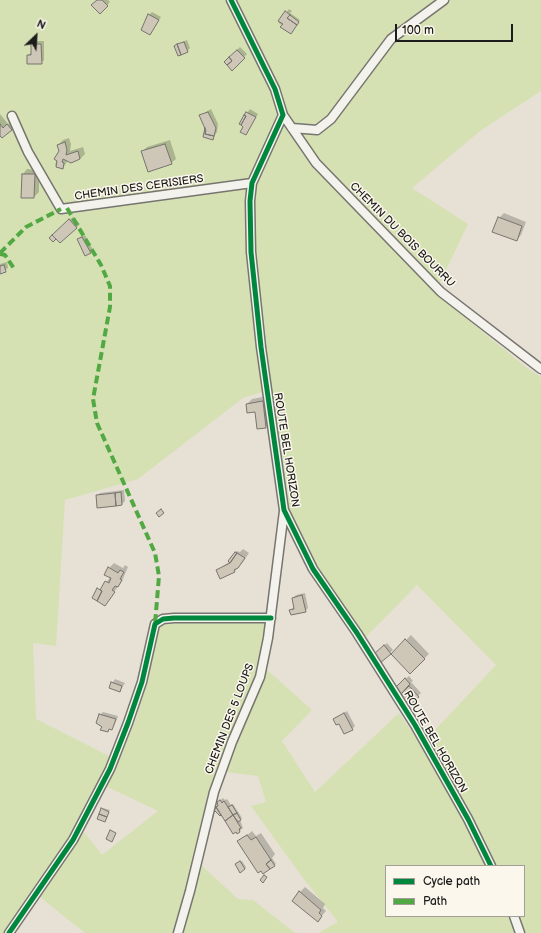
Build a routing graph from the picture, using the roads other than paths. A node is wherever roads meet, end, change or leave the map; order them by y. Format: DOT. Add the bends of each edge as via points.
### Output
graph roads {
  1 [pos="231,0"];
  2 [pos="444,0"];
  3 [pos="283,115"];
  4 [pos="12,116"];
  5 [pos="292,128"];
  6 [pos="252,183"];
  7 [pos="541,369"];
  8 [pos="284,510"];
  9 [pos="271,618"];
  10 [pos="491,865"];
  11 [pos="514,917"];
  12 [pos="9,933"];
  13 [pos="178,933"];
  14 [pos="520,933"];
  1 -- 3 [label="street" via="275,89"];
  2 -- 5 [label="street" via="391,39 332,119 317,130"];
  3 -- 5 [label="street, CHEMIN DU BOIS BOURRU"];
  3 -- 6 [label="street, ROUTE BEL HORIZON"];
  4 -- 6 [label="street, CHEMIN DES CERISIERS" via="28,152 61,209"];
  5 -- 7 [label="street, CHEMIN DU BOIS BOURRU" via="316,163 441,292"];
  6 -- 8 [label="street, ROUTE BEL HORIZON" via="251,252 261,347"];
  8 -- 9 [label="street, CHEMIN DES 5 LOUPS"];
  8 -- 10 [label="street, ROUTE BEL HORIZON" via="313,569 415,725 468,819"];
  9 -- 12 [label="street" via="174,618 163,619 155,624 142,682 110,769 73,840"];
  9 -- 13 [label="street, CHEMIN DES 5 LOUPS" via="260,677 214,792"];
  11 -- 14 [label="street"];
}
